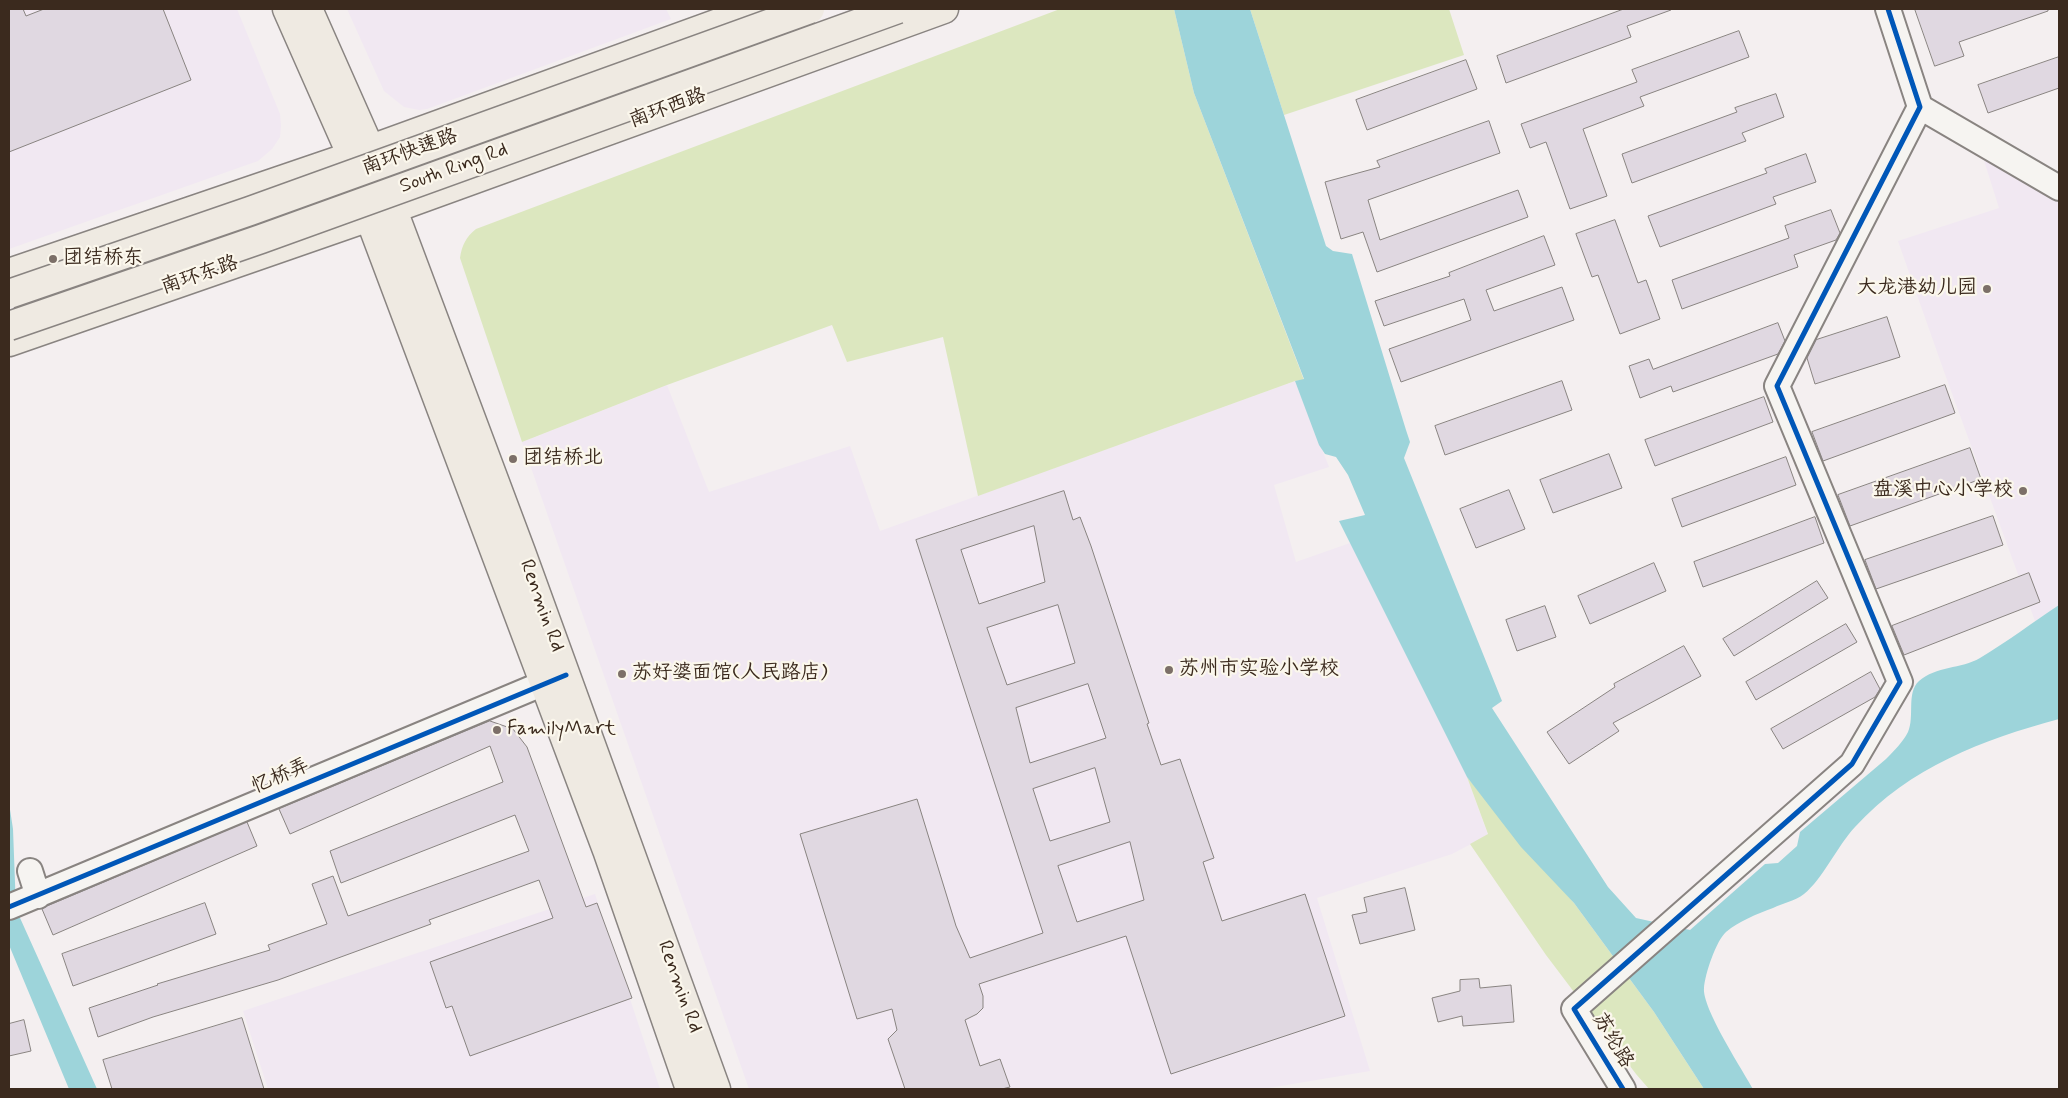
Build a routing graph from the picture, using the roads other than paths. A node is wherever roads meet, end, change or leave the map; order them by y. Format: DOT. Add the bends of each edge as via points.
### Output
graph roads {
  1 [pos="287,9"];
  2 [pos="308,9"];
  3 [pos="756,9"];
  4 [pos="810,9"];
  5 [pos="898,9"];
  6 [pos="944,9"];
  7 [pos="1888,9"];
  8 [pos="1920,107"];
  9 [pos="361,153"];
  10 [pos="2059,188"];
  11 [pos="381,213"];
  12 [pos="9,273"];
  13 [pos="9,294"];
  14 [pos="9,326"];
  15 [pos="9,342"];
  16 [pos="555,678"];
  17 [pos="30,871"];
  18 [pos="22,902"];
  19 [pos="690,1089"];
  20 [pos="716,1089"];
  21 [pos="1623,1089"];
  1 -- 9 [label="main road"];
  2 -- 9 [label="main road"];
  3 -- 9 [label="main road"];
  4 -- 13 [label="main road, 南环快速路, bridge" via="250,211"];
  5 -- 14 [label="main road, South Ring Rd, bridge" via="262,239"];
  6 -- 11 [label="main road, 南环西路"];
  7 -- 8 [label="street"];
  8 -- 10 [label="street"];
  8 -- 21 [label="street, 苏纶路" via="1777,386 1900,682 1852,764 1574,1009"];
  9 -- 11 [label="main road, Renmin Rd"];
  9 -- 12 [label="main road"];
  11 -- 15 [label="main road, 南环东路"];
  11 -- 16 [label="main road, Renmin Rd"];
  16 -- 18 [label="street, 忆桥弄"];
  16 -- 19 [label="main road, Renmin Rd" via="607,850"];
  16 -- 20 [label="main road, Renmin Rd"];
  17 -- 18 [label="street"];
}
